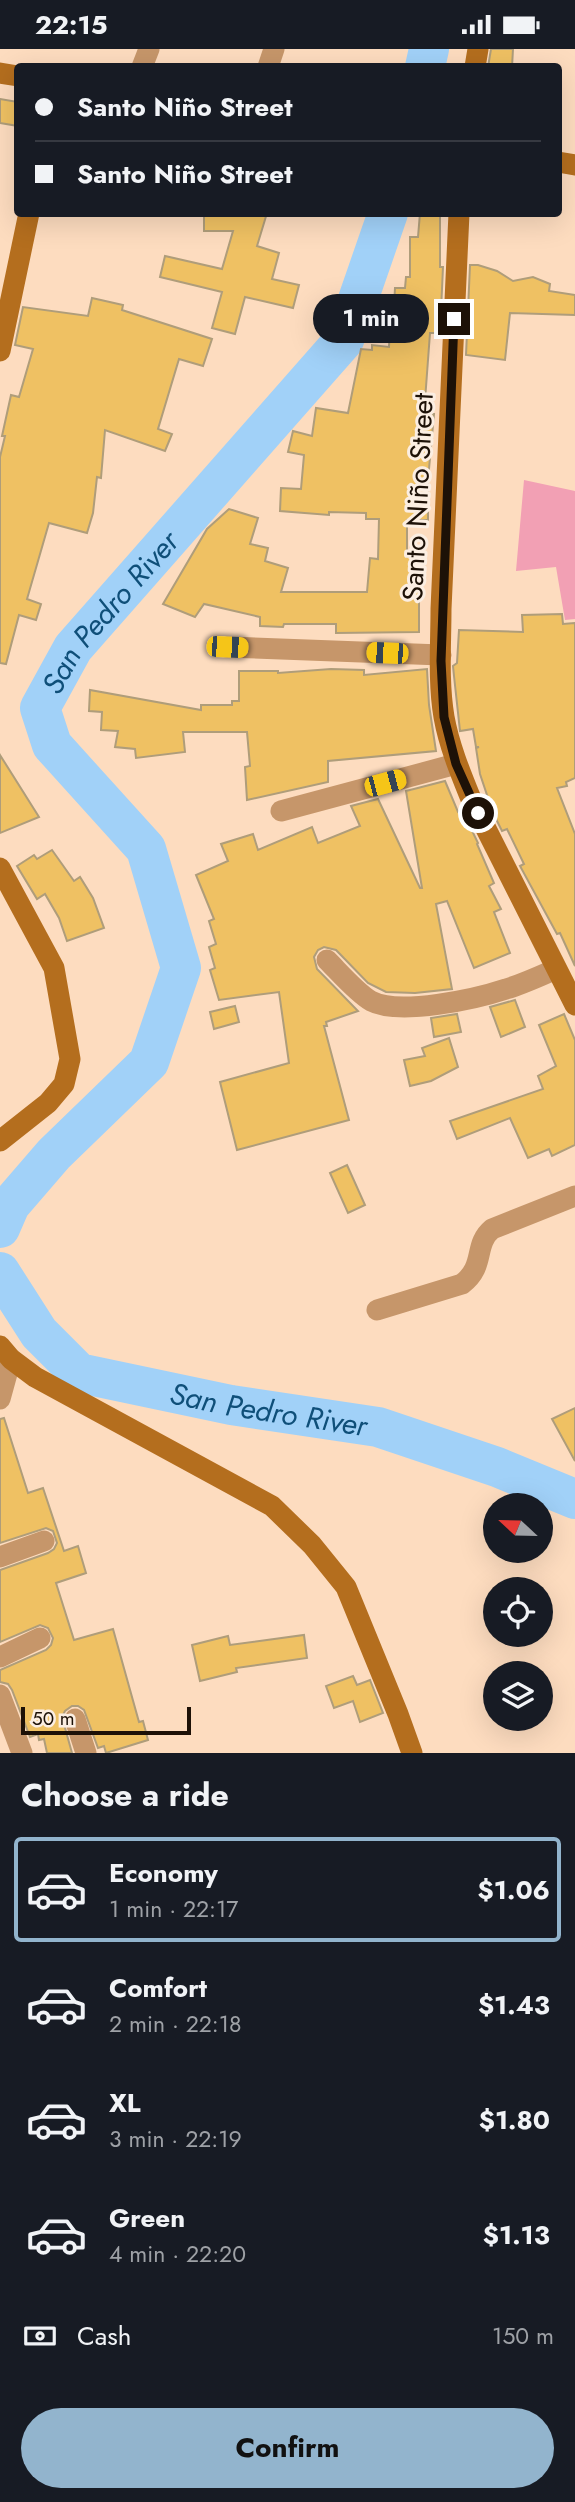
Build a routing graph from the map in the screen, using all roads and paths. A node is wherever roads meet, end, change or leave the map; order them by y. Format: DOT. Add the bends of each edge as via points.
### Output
graph roads {
  1 [pos="28,217"];
  2 [pos="459,217"];
  3 [pos="0,351"];
  4 [pos="227,647"];
  5 [pos="441,655"];
  6 [pos="456,764"];
  7 [pos="281,811"];
  8 [pos="0,868"];
  9 [pos="327,960"];
  10 [pos="556,969"];
  11 [pos="575,1005"];
  12 [pos="0,1142"];
  13 [pos="575,1196"];
  14 [pos="377,1310"];
  15 [pos="6,1352"];
  16 [pos="0,1399"];
  17 [pos="44,1541"];
  18 [pos="0,1557"];
  19 [pos="40,1639"];
  20 [pos="0,1657"];
  21 [pos="0,1695"];
  22 [pos="75,1719"];
  23 [pos="22,1753"];
  24 [pos="86,1753"];
  25 [pos="412,1753"];
  1 -- 3 [label="street"];
  2 -- 5 [label="street, Santo Niño Street"];
  4 -- 5 [label="street"];
  5 -- 6 [label="street, Santo Niño Street" via="444,717"];
  6 -- 7 [label="street"];
  6 -- 10 [label="street, Santo Niño Street"];
  8 -- 12 [label="street" via="54,968 70,1059 64,1084 48,1104"];
  9 -- 10 [label="street" via="370,1000 410,1007 506,989"];
  10 -- 11 [label="street, Santo Niño Street"];
  13 -- 14 [label="street" via="484,1235 477,1268 462,1284"];
  15 -- 16 [label="street"];
  15 -- 25 [label="street" via="47,1383 272,1506 313,1545 346,1587"];
  17 -- 18 [label="street"];
  19 -- 20 [label="street"];
  21 -- 23 [label="street"];
  22 -- 24 [label="street"];
}
